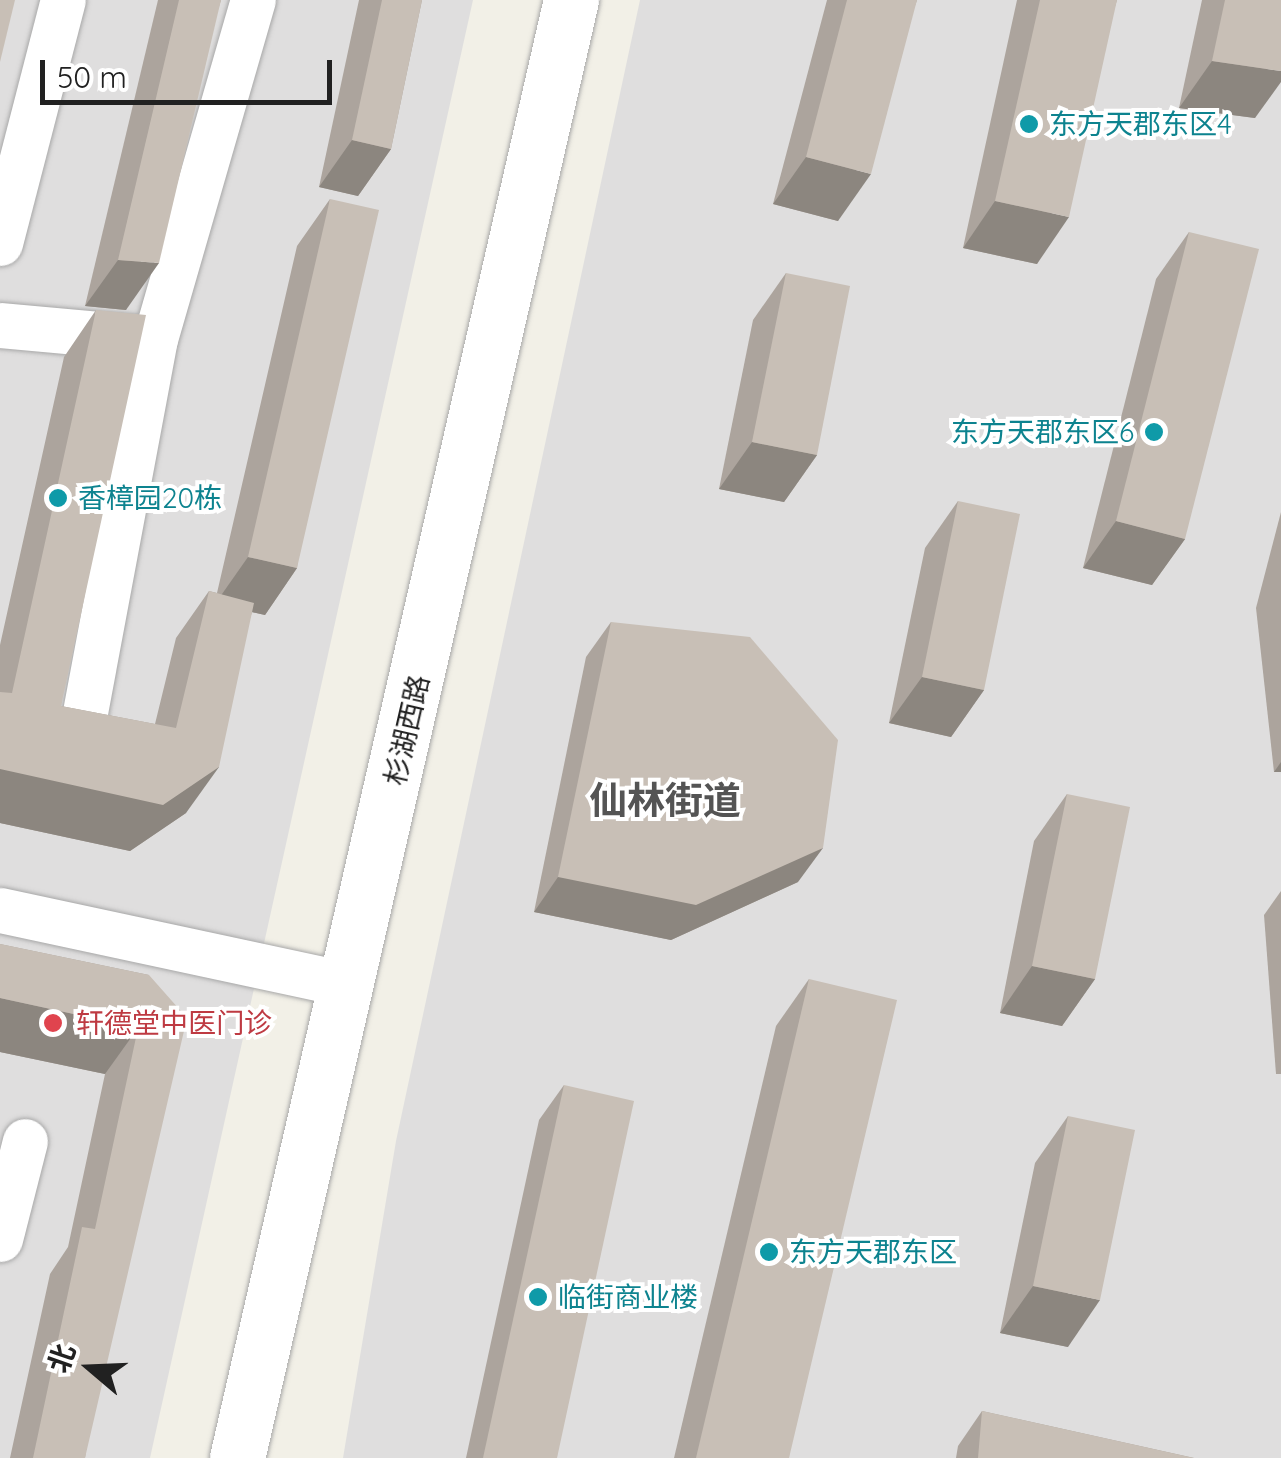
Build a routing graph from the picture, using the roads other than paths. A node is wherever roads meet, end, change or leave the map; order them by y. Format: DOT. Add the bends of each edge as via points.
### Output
graph roads {
  1 [pos="64,0"];
  2 [pos="253,0"];
  3 [pos="571,0"];
  4 [pos="0,243"];
  5 [pos="0,325"];
  6 [pos="155,340"];
  7 [pos="83,723"];
  8 [pos="0,910"];
  9 [pos="349,985"];
  10 [pos="25,1141"];
  11 [pos="0,1239"];
  12 [pos="237,1458"];
  1 -- 4 [label="street"];
  2 -- 6 [label="street"];
  3 -- 9 [label="street, 杉湖西路"];
  5 -- 6 [label="street"];
  6 -- 7 [label="street"];
  8 -- 9 [label="street"];
  9 -- 12 [label="street, 杉湖西路"];
  10 -- 11 [label="street"];
}
